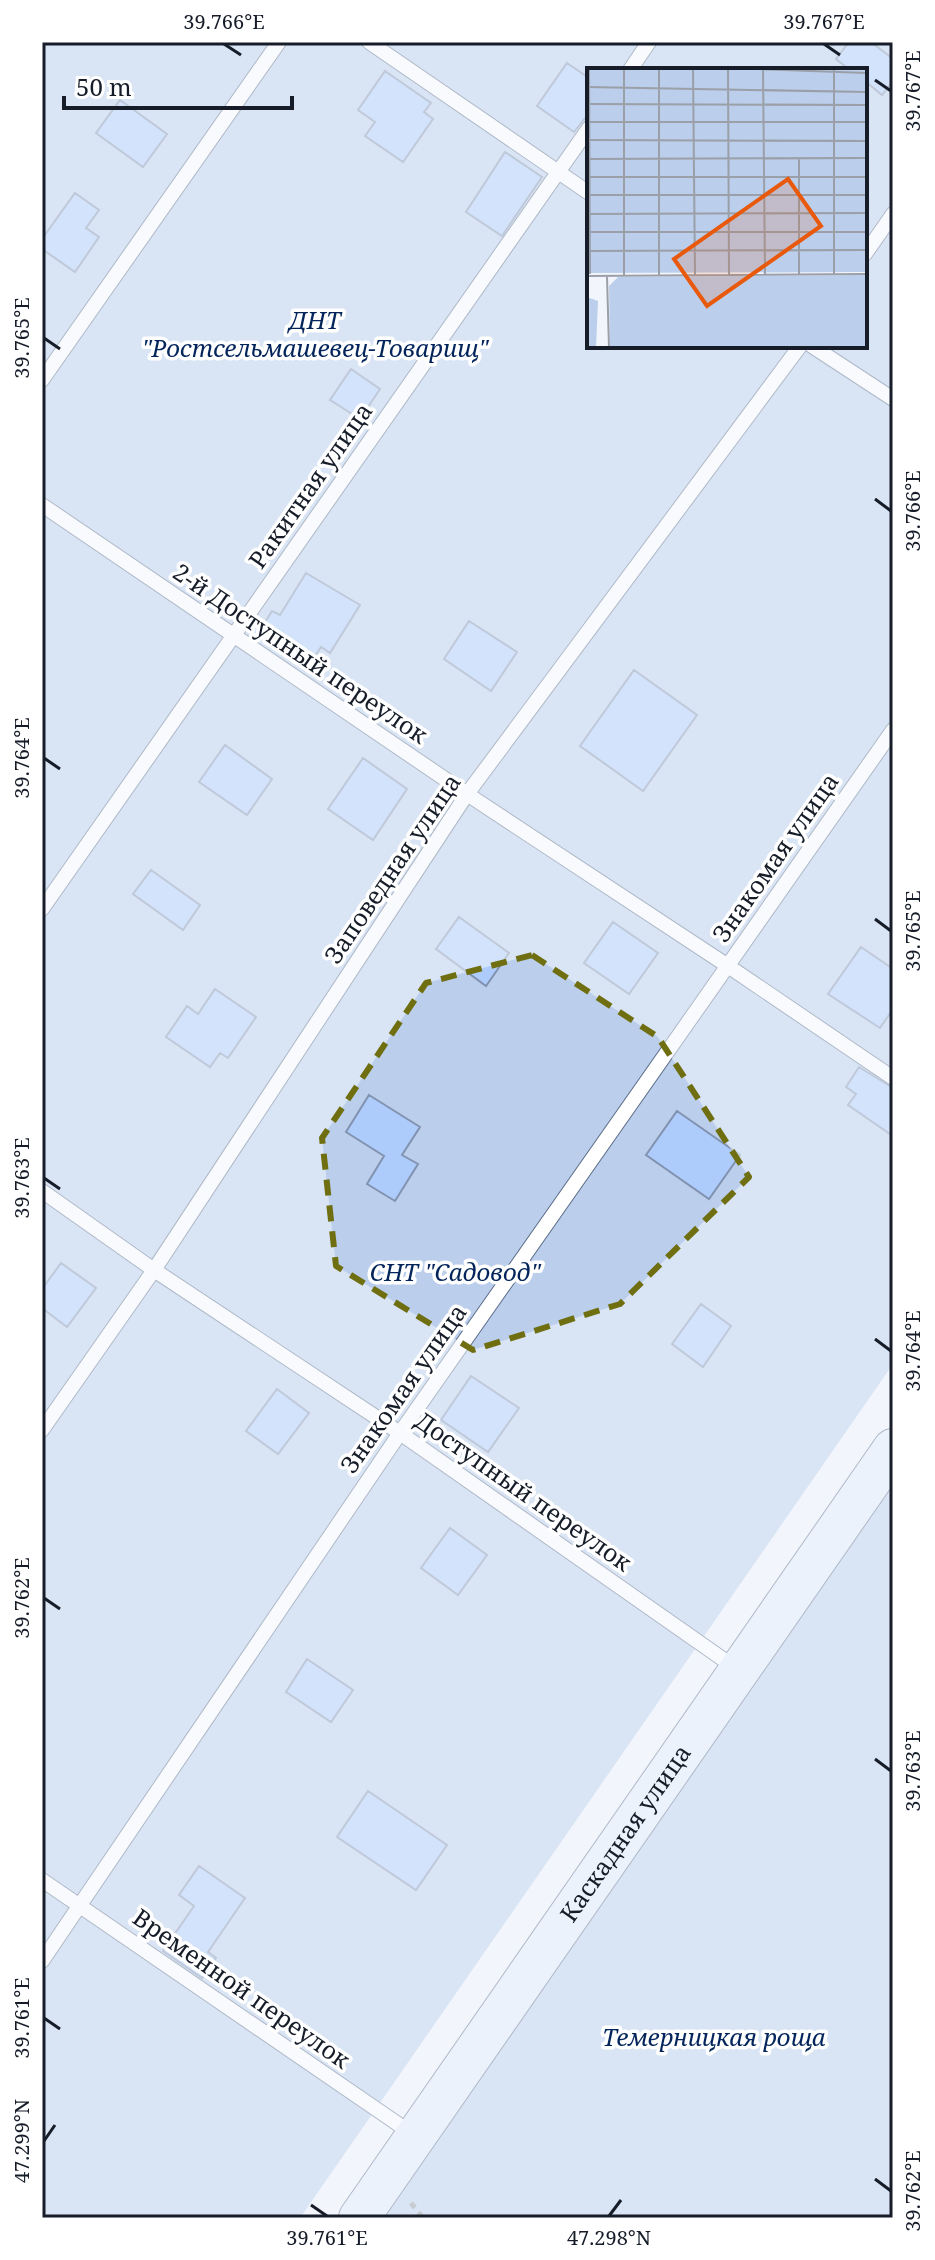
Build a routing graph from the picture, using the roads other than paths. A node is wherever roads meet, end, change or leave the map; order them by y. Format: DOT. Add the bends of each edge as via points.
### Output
graph roads {
  1 [pos="279,42"];
  2 [pos="369,42"];
  3 [pos="649,42"];
  4 [pos="631,68"];
  5 [pos="587,131"];
  6 [pos="558,172"];
  7 [pos="587,192"];
  8 [pos="893,214"];
  9 [pos="867,251"];
  10 [pos="799,348"];
  11 [pos="815,348"];
  12 [pos="42,380"];
  13 [pos="893,399"];
  14 [pos="42,505"];
  15 [pos="234,635"];
  16 [pos="893,730"];
  17 [pos="467,794"];
  18 [pos="42,909"];
  19 [pos="728,966"];
  20 [pos="893,1078"];
  21 [pos="42,1191"];
  22 [pos="154,1270"];
  23 [pos="42,1430"];
  24 [pos="400,1433"];
  25 [pos="893,1449"];
  26 [pos="739,1670"];
  27 [pos="42,1880"];
  28 [pos="79,1904"];
  29 [pos="42,1961"];
  30 [pos="415,2136"];
  31 [pos="359,2218"];
  1 -- 12 [label="lane"];
  2 -- 6 [label="lane"];
  3 -- 4 [label="lane"];
  5 -- 6 [label="lane, Ракитная улица"];
  6 -- 7 [label="lane"];
  6 -- 15 [label="lane, Ракитная улица"];
  8 -- 9 [label="lane"];
  10 -- 17 [label="lane, Заповедная улица"];
  11 -- 13 [label="lane"];
  14 -- 15 [label="lane, 2-й Доступный переулок"];
  15 -- 17 [label="lane, 2-й Доступный переулок"];
  15 -- 18 [label="lane, Ракитная улица"];
  16 -- 19 [label="lane, Знакомая улица"];
  17 -- 19 [label="lane, 2-й Доступный переулок"];
  17 -- 22 [label="lane, Заповедная улица"];
  19 -- 20 [label="lane, 2-й Доступный переулок"];
  19 -- 24 [label="lane, Знакомая улица"];
  21 -- 22 [label="lane, Доступный переулок"];
  22 -- 23 [label="lane, Заповедная улица"];
  22 -- 24 [label="lane, Доступный переулок"];
  24 -- 26 [label="lane, Доступный переулок"];
  24 -- 28 [label="lane, Знакомая улица"];
  25 -- 26 [label="street, Каскадная улица"];
  26 -- 30 [label="street, Каскадная улица"];
  27 -- 28 [label="lane, Временной переулок"];
  28 -- 29 [label="lane, Знакомая улица"];
  28 -- 30 [label="lane, Временной переулок"];
  30 -- 31 [label="street, Каскадная улица"];
}
